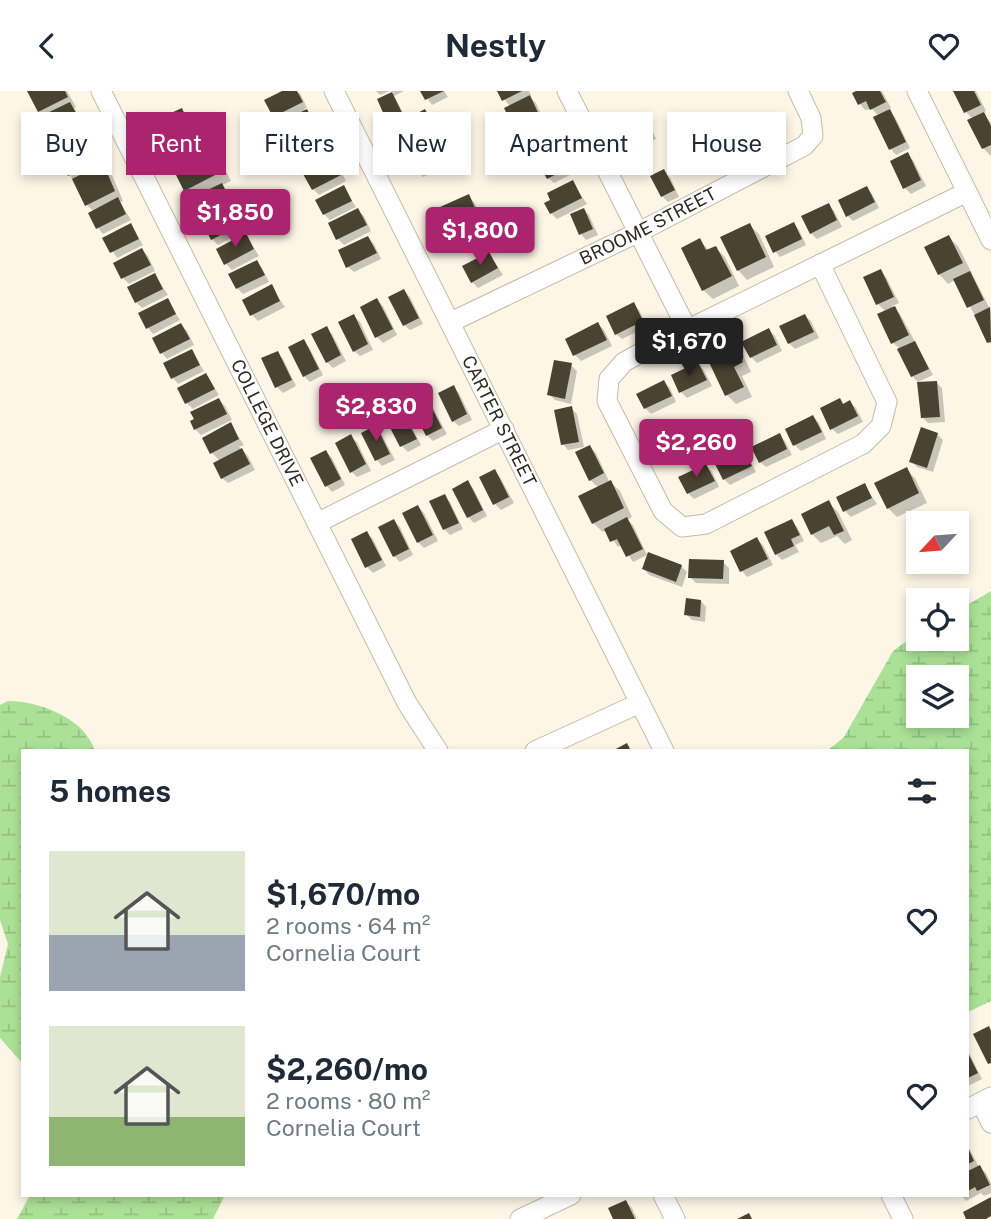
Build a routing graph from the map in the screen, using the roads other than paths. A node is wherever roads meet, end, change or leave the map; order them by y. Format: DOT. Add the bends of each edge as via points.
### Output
graph roads {
  1 [pos="102,91"];
  2 [pos="334,91"];
  3 [pos="567,91"];
  4 [pos="798,91"];
  5 [pos="916,91"];
  6 [pos="967,192"];
  7 [pos="639,232"];
  8 [pos="991,240"];
  9 [pos="820,264"];
  10 [pos="451,322"];
  11 [pos="687,329"];
  12 [pos="504,429"];
  13 [pos="317,523"];
  14 [pos="640,703"];
  15 [pos="437,749"];
  16 [pos="539,749"];
  17 [pos="663,749"];
  18 [pos="980,1103"];
  19 [pos="991,1123"];
  20 [pos="567,1197"];
  21 [pos="664,1197"];
  22 [pos="892,1197"];
  23 [pos="520,1219"];
  24 [pos="675,1219"];
  25 [pos="903,1219"];
  1 -- 13 [label="street, COLLEGE DRIVE"];
  2 -- 10 [label="street, CARTER STREET"];
  3 -- 7 [label="street"];
  4 -- 7 [label="street, BROOME STREET" via="811,118 813,136 804,146"];
  5 -- 6 [label="street"];
  6 -- 8 [label="street"];
  6 -- 9 [label="street"];
  7 -- 10 [label="street, BROOME STREET"];
  7 -- 11 [label="street"];
  9 -- 11 [label="street"];
  9 -- 11 [label="street" via="887,402 881,426 863,444 706,524 682,527 663,511 607,401 609,379 624,362"];
  10 -- 12 [label="street, CARTER STREET"];
  12 -- 13 [label="street"];
  12 -- 14 [label="street, CARTER STREET"];
  13 -- 15 [label="street, COLLEGE DRIVE" via="407,703"];
  14 -- 16 [label="street"];
  14 -- 17 [label="street, CARTER STREET"];
  18 -- 19 [label="street"];
  20 -- 23 [label="street"];
  21 -- 24 [label="street"];
  22 -- 25 [label="street"];
}
